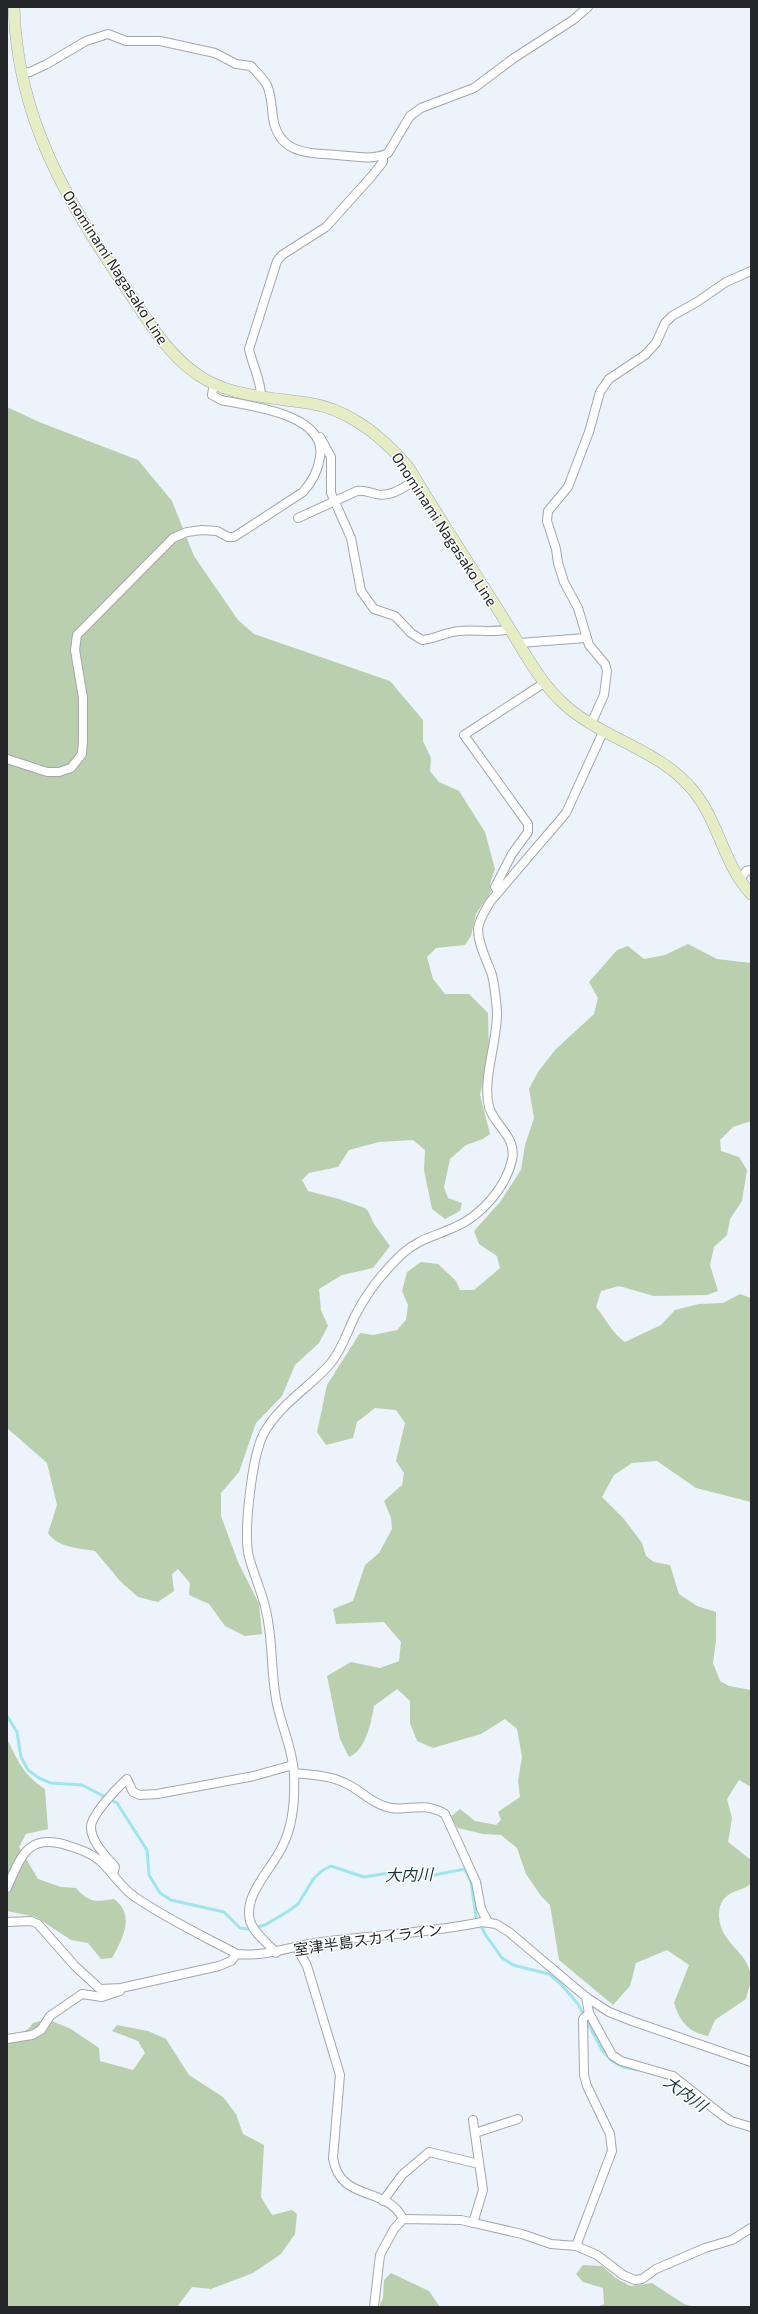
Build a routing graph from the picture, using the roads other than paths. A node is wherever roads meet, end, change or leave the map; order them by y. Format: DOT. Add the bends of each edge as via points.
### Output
graph roads {
  1 [pos="14,7"];
  2 [pos="588,7"];
  3 [pos="22,73"];
  4 [pos="383,156"];
  5 [pos="751,271"];
  6 [pos="214,383"];
  7 [pos="260,396"];
  8 [pos="314,434"];
  9 [pos="416,480"];
  10 [pos="335,503"];
  11 [pos="298,518"];
  12 [pos="510,628"];
  13 [pos="586,638"];
  14 [pos="519,643"];
  15 [pos="544,683"];
  16 [pos="591,724"];
  17 [pos="603,732"];
  18 [pos="7,758"];
  19 [pos="751,870"];
  20 [pos="740,880"];
  21 [pos="498,892"];
  22 [pos="751,894"];
  23 [pos="293,1769"];
  24 [pos="113,1874"];
  25 [pos="7,1888"];
  26 [pos="7,1922"];
  27 [pos="488,1922"];
  28 [pos="297,1948"];
  29 [pos="276,1953"];
  30 [pos="237,1954"];
  31 [pos="121,1988"];
  32 [pos="586,1997"];
  33 [pos="586,2015"];
  34 [pos="7,2039"];
  35 [pos="751,2062"];
  36 [pos="518,2119"];
  37 [pos="473,2120"];
  38 [pos="751,2127"];
  39 [pos="475,2133"];
  40 [pos="479,2164"];
  41 [pos="383,2201"];
  42 [pos="403,2220"];
  43 [pos="473,2223"];
  44 [pos="751,2228"];
  45 [pos="576,2246"];
  46 [pos="374,2307"];
  1 -- 3 [label="main road, Onominami Nagasako Line"];
  2 -- 4 [label="street" via="474,88 421,108 410,116 388,153"];
  3 -- 4 [label="street" via="47,64 86,40 108,34 126,41 160,41 215,53 236,64 251,66 266,84 275,127 290,147 307,153"];
  3 -- 6 [label="main road, Onominami Nagasako Line" via="31,111 48,157 80,218 159,336 190,369"];
  4 -- 7 [label="street" via="383,162 375,172 326,227 282,255 276,262 249,349 261,389"];
  5 -- 13 [label="street" via="726,282 672,316 656,343 645,355 609,379 600,392 589,432 568,487 548,512 547,521 564,582 578,608 586,629"];
  6 -- 7 [label="main road, Onominami Nagasako Line"];
  6 -- 8 [label="street" via="212,395 220,400 290,416 306,424"];
  7 -- 9 [label="main road, Onominami Nagasako Line" via="310,403 362,424 394,450"];
  8 -- 10 [label="street" via="319,436 331,457 330,484"];
  8 -- 18 [label="street" via="321,453 319,466 311,484 303,492 234,537 217,531 202,530 187,532 173,538 77,635 75,650 83,698 84,733 82,754 71,768 47,772"];
  9 -- 10 [label="street" via="394,492 381,494 357,491"];
  9 -- 12 [label="main road, Onominami Nagasako Line"];
  10 -- 11 [label="street"];
  10 -- 12 [label="street" via="351,538 361,591 374,609 394,616 411,634 422,640 460,631 497,632"];
  12 -- 14 [label="main road, Onominami Nagasako Line"];
  13 -- 14 [label="street"];
  13 -- 16 [label="street" via="608,671 604,695"];
  14 -- 15 [label="main road, Onominami Nagasako Line"];
  15 -- 16 [label="main road, Onominami Nagasako Line" via="563,704"];
  15 -- 21 [label="street" via="464,735 528,824 528,832 498,878 495,887"];
  16 -- 17 [label="main road, Onominami Nagasako Line"];
  17 -- 20 [label="main road, Onominami Nagasako Line" via="659,760 692,790 713,822"];
  17 -- 21 [label="street" via="566,813"];
  19 -- 20 [label="street" via="746,871"];
  20 -- 22 [label="main road, Onominami Nagasako Line"];
  21 -- 23 [label="street" via="481,917 478,928 479,940 494,987 497,1009 488,1096 490,1109 510,1138 513,1148 507,1173 490,1200 467,1221 422,1240 407,1249 390,1266 367,1296 341,1348 330,1363 278,1414 264,1433 258,1450 248,1518 248,1555 263,1596 269,1622 274,1691"];
  23 -- 24 [label="street" via="140,1795 133,1792 127,1779 94,1818 91,1826 99,1848 115,1867"];
  23 -- 27 [label="street" via="334,1778 380,1805 390,1808 426,1807 445,1814 476,1882 481,1909"];
  23 -- 29 [label="street" via="289,1827 283,1845 250,1904 250,1919 256,1932"];
  24 -- 25 [label="street, 室津半島スカイライン" via="84,1851 56,1842 43,1841 31,1846 22,1855"];
  24 -- 30 [label="street, 室津半島スカイライン" via="134,1897"];
  26 -- 31 [label="street" via="31,1921 38,1924 96,1987 105,1990"];
  27 -- 28 [label="street, 室津半島スカイライン" via="319,1942"];
  27 -- 32 [label="street" via="509,1932"];
  28 -- 29 [label="street, 室津半島スカイライン"];
  28 -- 41 [label="street" via="307,1966 340,2075 333,2158 335,2168 347,2185"];
  29 -- 30 [label="street, 室津半島スカイライン" via="252,1956"];
  30 -- 31 [label="street" via="231,1961 219,1966"];
  31 -- 34 [label="street" via="115,1994 102,1997 82,1994 50,2016 42,2030 32,2035"];
  32 -- 33 [label="street"];
  32 -- 35 [label="street" via="609,2012 632,2022"];
  33 -- 38 [label="street" via="612,2055 621,2061 673,2076 722,2116"];
  33 -- 45 [label="street" via="584,2075 610,2134 612,2151"];
  36 -- 39 [label="street"];
  37 -- 39 [label="street"];
  39 -- 40 [label="street"];
  40 -- 41 [label="street" via="429,2152 402,2175"];
  40 -- 43 [label="street" via="482,2190"];
  41 -- 42 [label="street" via="399,2211"];
  42 -- 43 [label="street" via="461,2220"];
  42 -- 46 [label="street" via="394,2229 380,2255"];
  43 -- 45 [label="street" via="551,2244"];
  44 -- 45 [label="street" via="732,2240 705,2248 656,2269 642,2279 635,2280 624,2275 597,2254"];
}
